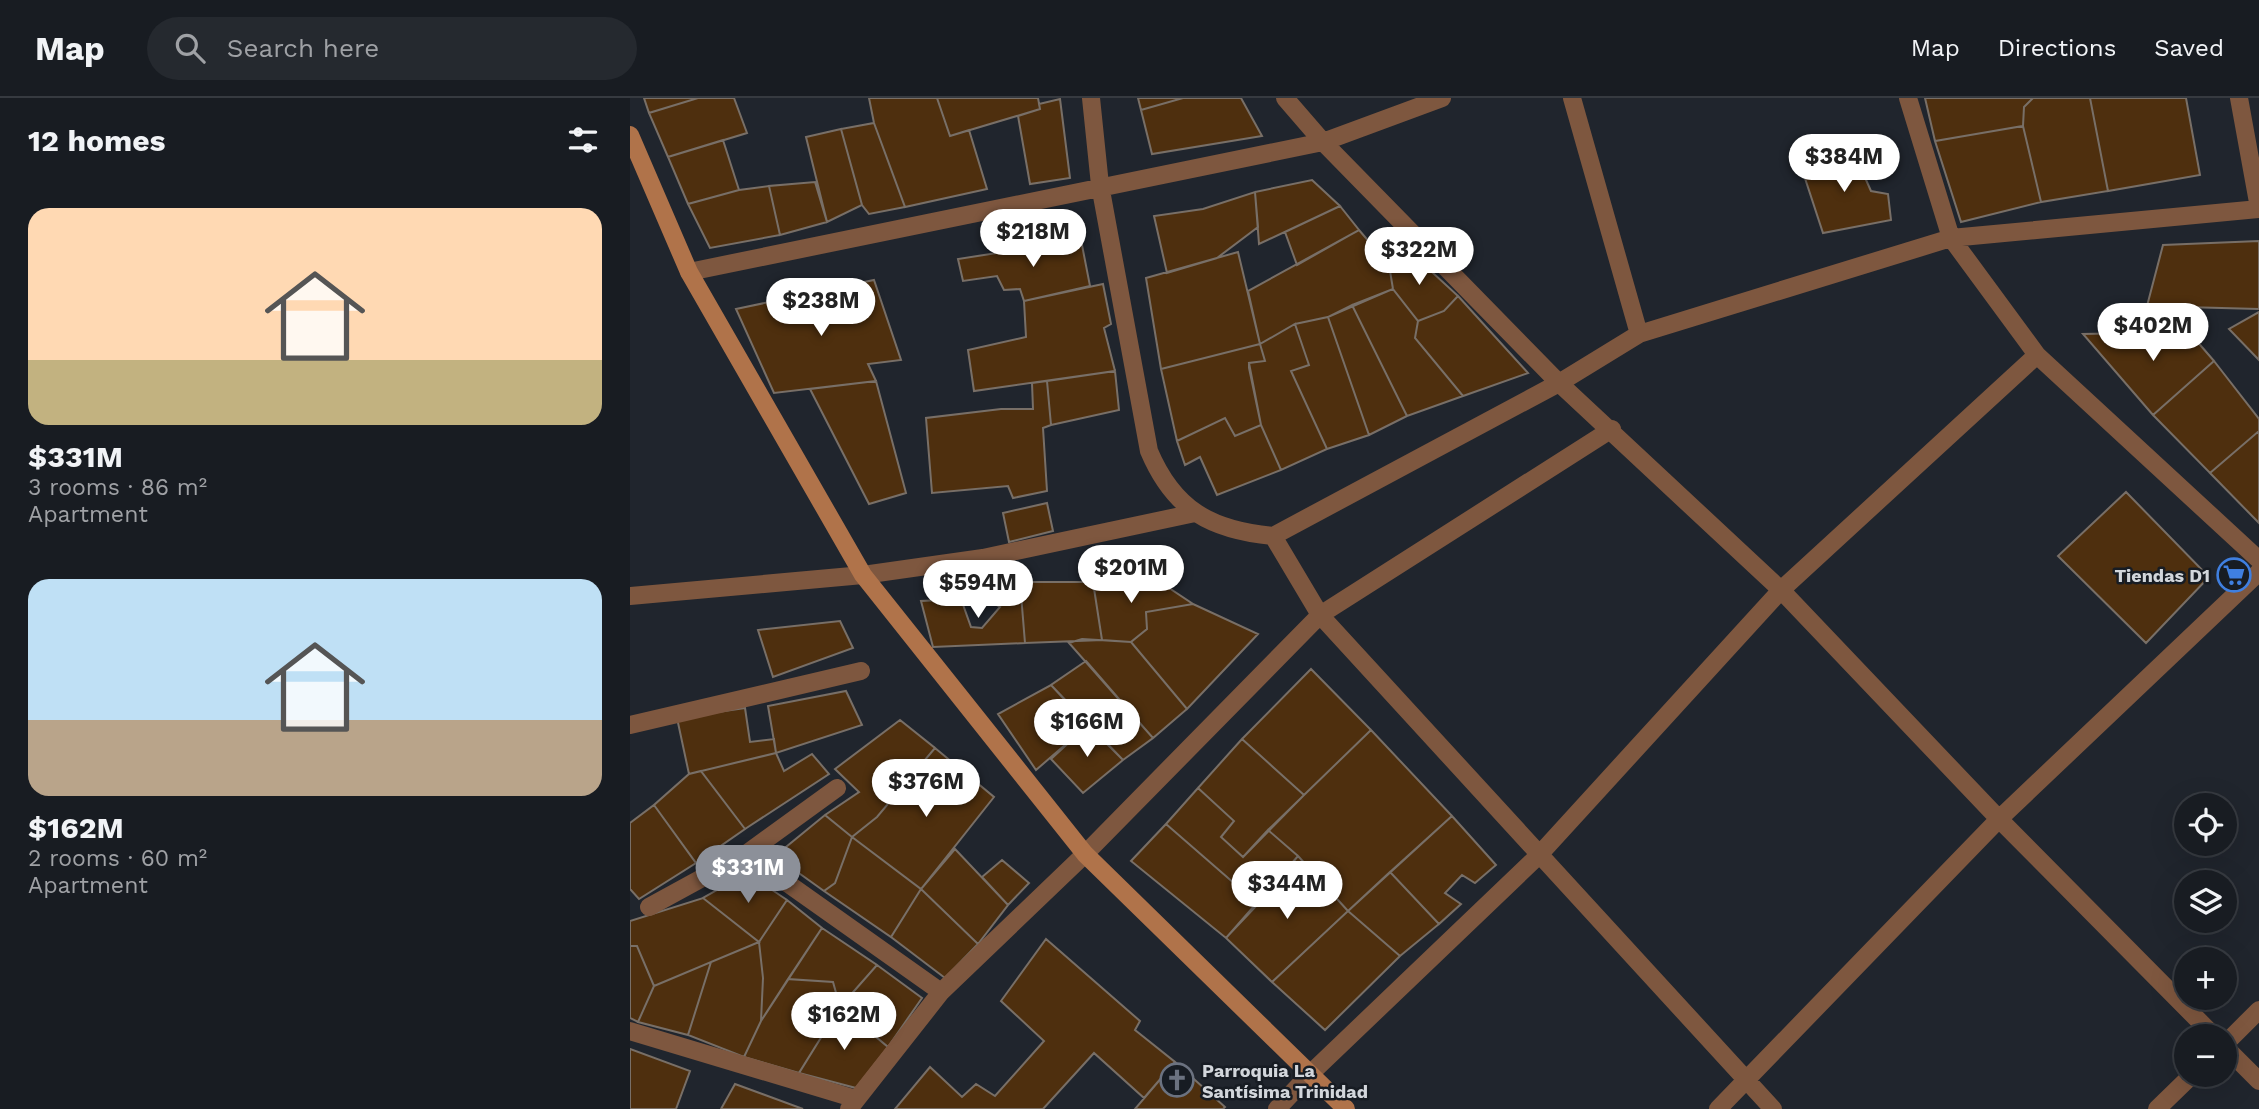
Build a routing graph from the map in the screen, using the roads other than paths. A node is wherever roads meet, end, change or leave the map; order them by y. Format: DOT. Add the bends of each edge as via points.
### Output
graph roads {
  1 [pos="1091,98"];
  2 [pos="1285,98"];
  3 [pos="1442,98"];
  4 [pos="1572,98"];
  5 [pos="1908,98"];
  6 [pos="2239,98"];
  7 [pos="630,135"];
  8 [pos="1323,142"];
  9 [pos="1100,185"];
  10 [pos="2259,209"];
  11 [pos="1951,238"];
  12 [pos="689,272"];
  13 [pos="1639,334"];
  14 [pos="2036,355"];
  15 [pos="1559,383"];
  16 [pos="1612,429"];
  17 [pos="1195,513"];
  18 [pos="1273,537"];
  19 [pos="2259,560"];
  20 [pos="2259,572"];
  21 [pos="863,575"];
  22 [pos="1782,590"];
  23 [pos="630,596"];
  24 [pos="1321,615"];
  25 [pos="861,671"];
  26 [pos="630,724"];
  27 [pos="837,788"];
  28 [pos="1999,819"];
  29 [pos="746,853"];
  30 [pos="1085,854"];
  31 [pos="1539,855"];
  32 [pos="649,907"];
  33 [pos="941,992"];
  34 [pos="2259,1010"];
  35 [pos="2202,1024"];
  36 [pos="630,1031"];
  37 [pos="2237,1033"];
  38 [pos="2237,1059"];
  39 [pos="1309,1075"];
  40 [pos="1747,1081"];
  41 [pos="2259,1082"];
  42 [pos="2180,1087"];
  43 [pos="852,1104"];
  44 [pos="1277,1109"];
  45 [pos="1346,1109"];
  46 [pos="1718,1109"];
  47 [pos="1773,1109"];
  48 [pos="2157,1109"];
  1 -- 9 [label="street"];
  2 -- 8 [label="street"];
  3 -- 8 [label="street"];
  4 -- 13 [label="street"];
  5 -- 11 [label="street"];
  6 -- 10 [label="street"];
  7 -- 12 [label="street"];
  8 -- 9 [label="street"];
  8 -- 15 [label="street"];
  9 -- 12 [label="street"];
  9 -- 17 [label="street" via="1149,451 1160,478"];
  10 -- 11 [label="street"];
  11 -- 13 [label="street"];
  11 -- 14 [label="street"];
  12 -- 21 [label="street"];
  13 -- 15 [label="street"];
  14 -- 19 [label="street"];
  14 -- 22 [label="street"];
  15 -- 16 [label="street"];
  15 -- 18 [label="street"];
  16 -- 22 [label="street"];
  16 -- 24 [label="street"];
  17 -- 18 [label="street" via="1219,526"];
  17 -- 21 [label="street" via="983,558"];
  18 -- 24 [label="street"];
  20 -- 28 [label="street"];
  21 -- 23 [label="street"];
  21 -- 30 [label="street"];
  22 -- 28 [label="street"];
  22 -- 31 [label="street"];
  24 -- 30 [label="street"];
  24 -- 31 [label="street"];
  25 -- 26 [label="street"];
  27 -- 29 [label="street"];
  28 -- 35 [label="street"];
  28 -- 40 [label="street"];
  29 -- 32 [label="street"];
  29 -- 33 [label="street"];
  30 -- 33 [label="street"];
  30 -- 39 [label="street"];
  31 -- 39 [label="street"];
  31 -- 40 [label="street"];
  33 -- 43 [label="street"];
  34 -- 37 [label="street"];
  36 -- 43 [label="street"];
  38 -- 41 [label="street"];
  39 -- 44 [label="street"];
  39 -- 45 [label="street"];
  40 -- 46 [label="street"];
  40 -- 47 [label="street"];
  42 -- 48 [label="street"];
}
